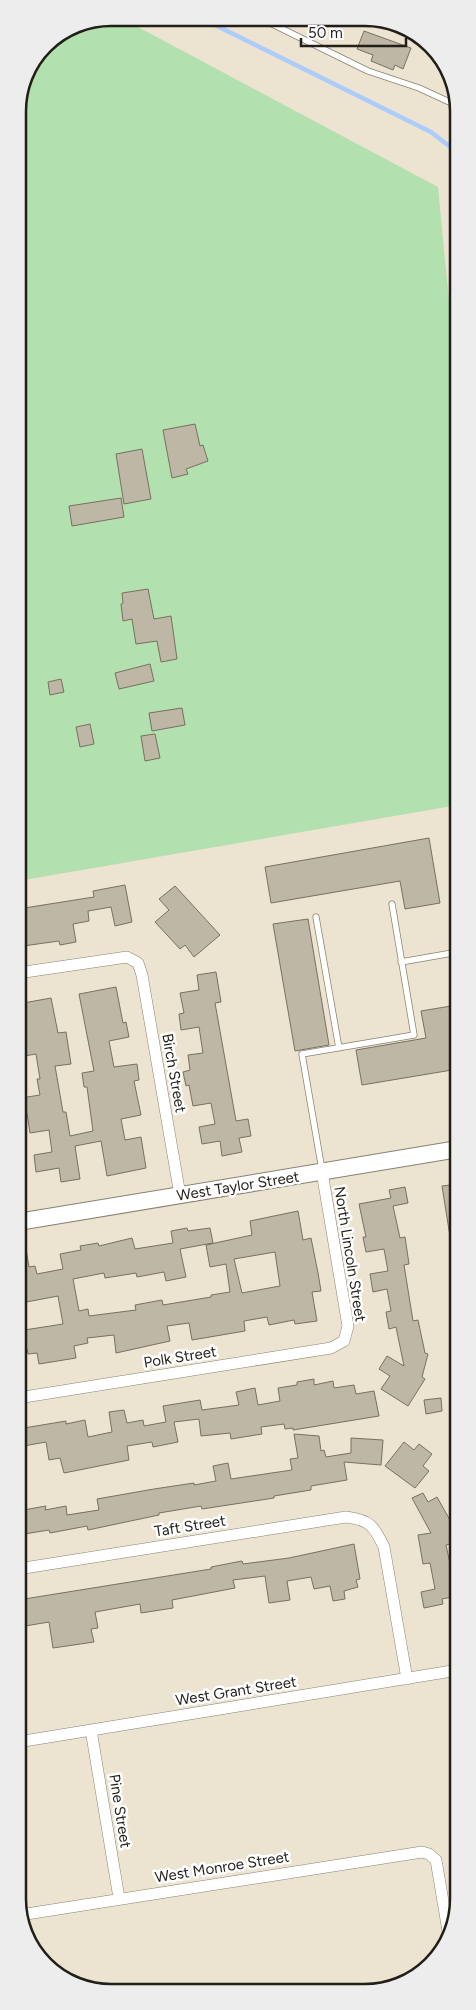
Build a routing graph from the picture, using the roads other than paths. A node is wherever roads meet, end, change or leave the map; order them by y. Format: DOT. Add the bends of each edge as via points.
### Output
graph roads {
  1 [pos="276,26"];
  2 [pos="449,102"];
  3 [pos="392,904"];
  4 [pos="316,917"];
  5 [pos="450,953"];
  6 [pos="402,962"];
  7 [pos="26,972"];
  8 [pos="339,1048"];
  9 [pos="450,1150"];
  10 [pos="322,1172"];
  11 [pos="180,1195"];
  12 [pos="26,1221"];
  13 [pos="344,1341"];
  14 [pos="26,1397"];
  15 [pos="26,1568"];
  16 [pos="450,1671"];
  17 [pos="407,1679"];
  18 [pos="91,1730"];
  19 [pos="26,1741"];
  20 [pos="119,1898"];
  21 [pos="28,1914"];
  22 [pos="447,1922"];
  1 -- 2 [label="lane" via="368,71"];
  3 -- 6 [label="lane"];
  4 -- 8 [label="lane"];
  5 -- 6 [label="lane"];
  6 -- 8 [label="lane" via="414,1035"];
  7 -- 11 [label="street, Birch Street" via="127,957 138,963"];
  8 -- 10 [label="lane" via="302,1054"];
  9 -- 10 [label="street, West Taylor Street"];
  10 -- 11 [label="street, West Taylor Street"];
  10 -- 13 [label="street, North Lincoln Street" via="348,1326"];
  11 -- 12 [label="street, West Taylor Street"];
  13 -- 14 [label="street, Polk Street" via="331,1348"];
  15 -- 17 [label="street, Taft Street" via="346,1517 366,1521 376,1530 384,1547"];
  16 -- 17 [label="street, West Grant Street"];
  17 -- 18 [label="street, West Grant Street"];
  18 -- 19 [label="street, West Grant Street"];
  18 -- 20 [label="street, Pine Street"];
  20 -- 21 [label="street, West Monroe Street"];
  20 -- 22 [label="street, West Monroe Street" via="422,1852 436,1860"];
}
